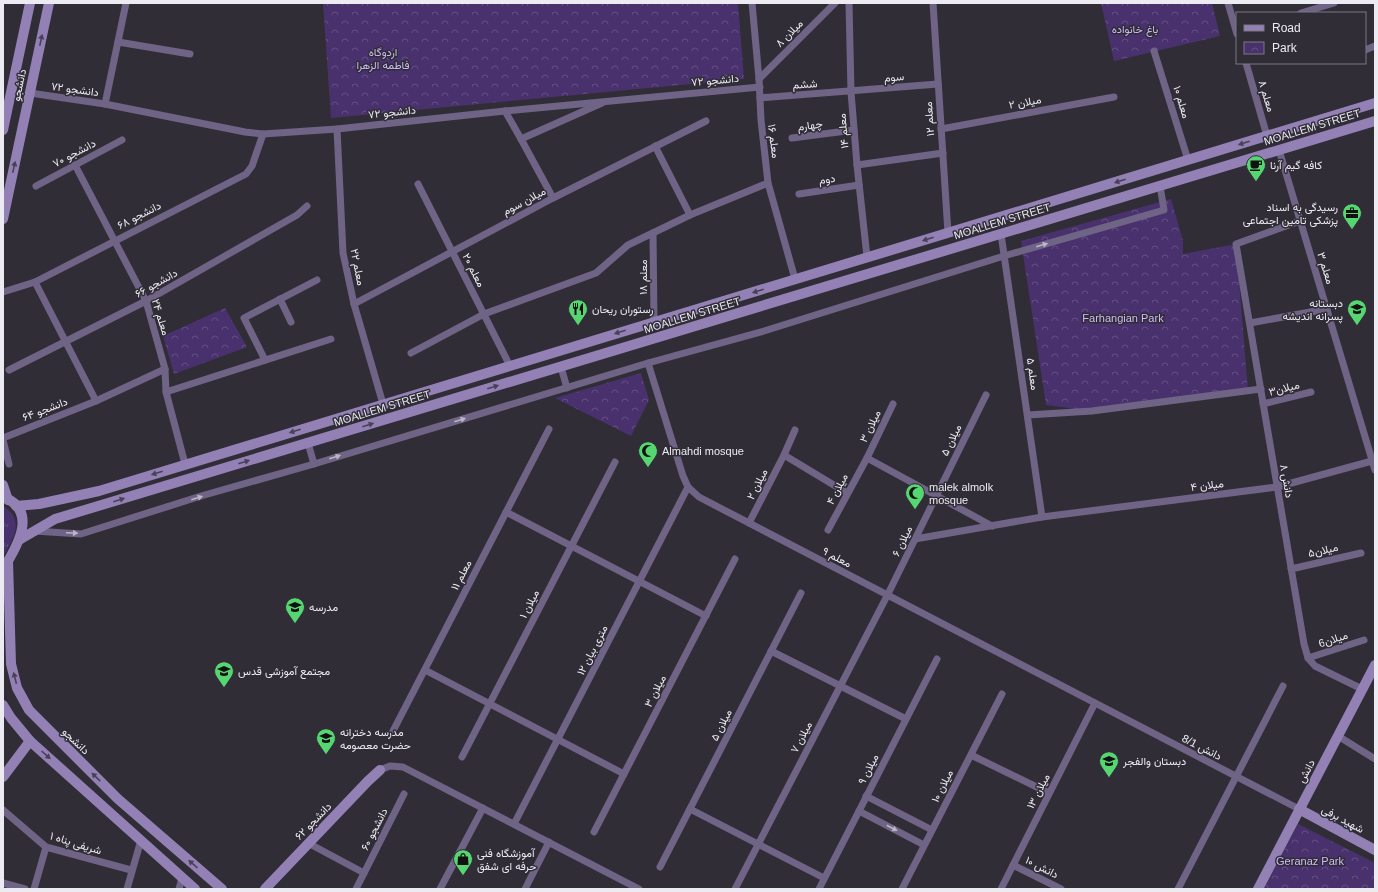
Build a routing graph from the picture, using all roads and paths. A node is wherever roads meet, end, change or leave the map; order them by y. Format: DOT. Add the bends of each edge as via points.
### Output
graph roads {
  1 [pos="30,3"];
  2 [pos="49,3"];
  3 [pos="126,3"];
  4 [pos="752,3"];
  5 [pos="835,3"];
  6 [pos="849,3"];
  7 [pos="933,3"];
  8 [pos="1228,3"];
  9 [pos="1334,3"];
  10 [pos="1304,12"];
  11 [pos="1236,30"];
  12 [pos="118,42"];
  13 [pos="1154,51"];
  14 [pos="190,54"];
  15 [pos="1246,64"];
  16 [pos="759,79"];
  17 [pos="938,84"];
  18 [pos="760,87"];
  19 [pos="851,92"];
  20 [pos="30,93"];
  21 [pos="1114,97"];
  22 [pos="760,98"];
  23 [pos="607,101"];
  24 [pos="1375,103"];
  25 [pos="106,104"];
  26 [pos="505,111"];
  27 [pos="706,121"];
  28 [pos="1375,121"];
  29 [pos="337,129"];
  30 [pos="941,129"];
  31 [pos="3,130"];
  32 [pos="854,130"];
  33 [pos="263,134"];
  34 [pos="1267,136"];
  35 [pos="792,138"];
  36 [pos="521,139"];
  37 [pos="122,140"];
  38 [pos="655,146"];
  39 [pos="1279,150"];
  40 [pos="943,153"];
  41 [pos="1188,160"];
  42 [pos="75,165"];
  43 [pos="857,165"];
  44 [pos="768,183"];
  45 [pos="418,184"];
  46 [pos="859,185"];
  47 [pos="36,186"];
  48 [pos="1160,186"];
  49 [pos="799,194"];
  50 [pos="553,198"];
  51 [pos="307,206"];
  52 [pos="690,215"];
  53 [pos="3,219"];
  54 [pos="1300,221"];
  55 [pos="653,233"];
  56 [pos="948,233"];
  57 [pos="1001,234"];
  58 [pos="114,240"];
  59 [pos="452,252"];
  60 [pos="1004,256"];
  61 [pos="868,257"];
  62 [pos="795,279"];
  63 [pos="317,280"];
  64 [pos="35,282"];
  65 [pos="3,292"];
  66 [pos="280,299"];
  67 [pos="146,301"];
  68 [pos="354,304"];
  69 [pos="1327,309"];
  70 [pos="484,314"];
  71 [pos="291,322"];
  72 [pos="654,322"];
  73 [pos="1250,323"];
  74 [pos="331,339"];
  75 [pos="66,342"];
  76 [pos="411,353"];
  77 [pos="265,360"];
  78 [pos="648,363"];
  79 [pos="510,366"];
  80 [pos="561,367"];
  81 [pos="165,369"];
  82 [pos="10,370"];
  83 [pos="454,383"];
  84 [pos="567,388"];
  85 [pos="1261,389"];
  86 [pos="166,392"];
  87 [pos="1311,392"];
  88 [pos="986,395"];
  89 [pos="458,398"];
  90 [pos="96,401"];
  91 [pos="383,404"];
  92 [pos="893,404"];
  93 [pos="1263,404"];
  94 [pos="1028,415"];
  95 [pos="549,429"];
  96 [pos="795,430"];
  97 [pos="3,439"];
  98 [pos="308,443"];
  99 [pos="784,455"];
  100 [pos="866,458"];
  101 [pos="1372,461"];
  102 [pos="615,462"];
  103 [pos="9,464"];
  104 [pos="185,464"];
  105 [pos="314,464"];
  106 [pos="1375,470"];
  107 [pos="3,486"];
  108 [pos="688,487"];
  109 [pos="1277,487"];
  110 [pos="99,491"];
  111 [pos="847,493"];
  112 [pos="936,496"];
  113 [pos="9,501"];
  114 [pos="102,505"];
  115 [pos="506,512"];
  116 [pos="1042,517"];
  117 [pos="749,523"];
  118 [pos="992,526"];
  119 [pos="828,530"];
  120 [pos="33,532"];
  121 [pos="915,539"];
  122 [pos="19,540"];
  123 [pos="571,546"];
  124 [pos="1361,552"];
  125 [pos="735,559"];
  126 [pos="6,565"];
  127 [pos="1291,569"];
  128 [pos="640,581"];
  129 [pos="801,593"];
  130 [pos="887,596"];
  131 [pos="706,616"];
  132 [pos="1364,640"];
  133 [pos="771,651"];
  134 [pos="1308,658"];
  135 [pos="937,659"];
  136 [pos="1375,665"];
  137 [pos="424,670"];
  138 [pos="840,686"];
  139 [pos="1283,686"];
  140 [pos="1362,689"];
  141 [pos="1002,694"];
  142 [pos="1095,703"];
  143 [pos="3,704"];
  144 [pos="489,704"];
  145 [pos="906,719"];
  146 [pos="393,731"];
  147 [pos="1338,736"];
  148 [pos="558,740"];
  149 [pos="30,741"];
  150 [pos="970,754"];
  151 [pos="462,757"];
  152 [pos="1375,759"];
  153 [pos="380,770"];
  154 [pos="624,774"];
  155 [pos="3,777"];
  156 [pos="1237,777"];
  157 [pos="1049,793"];
  158 [pos="404,794"];
  159 [pos="866,796"];
  160 [pos="118,799"];
  161 [pos="483,808"];
  162 [pos="690,809"];
  163 [pos="1299,809"];
  164 [pos="3,810"];
  165 [pos="859,811"];
  166 [pos="109,812"];
  167 [pos="514,824"];
  168 [pos="932,830"];
  169 [pos="594,832"];
  170 [pos="141,840"];
  171 [pos="549,842"];
  172 [pos="308,843"];
  173 [pos="758,844"];
  174 [pos="924,845"];
  175 [pos="46,847"];
  176 [pos="1375,850"];
  177 [pos="1013,865"];
  178 [pos="660,867"];
  179 [pos="131,870"];
  180 [pos="364,873"];
  181 [pos="182,878"];
  182 [pos="824,878"];
  183 [pos="3,883"];
  184 [pos="25,889"];
  185 [pos="34,889"];
  186 [pos="127,889"];
  187 [pos="179,889"];
  188 [pos="195,889"];
  189 [pos="222,889"];
  190 [pos="265,889"];
  191 [pos="356,889"];
  192 [pos="440,889"];
  193 [pos="525,889"];
  194 [pos="639,889"];
  195 [pos="734,889"];
  196 [pos="818,889"];
  197 [pos="902,889"];
  198 [pos="1001,889"];
  199 [pos="1061,889"];
  200 [pos="1178,889"];
  201 [pos="1258,889"];
  1 -- 31 [label="main road, دانشجو"];
  20 -- 2 [label="main road, دانشجو, one-way"];
  3 -- 12 [label="street"];
  4 -- 16 [label="street, معلم ۱۶"];
  5 -- 16 [label="street, میلان ۸"];
  6 -- 19 [label="street, معلم ۱۴"];
  7 -- 17 [label="street, معلم ۱۲"];
  8 -- 11 [label="street"];
  9 -- 10 [label="street"];
  12 -- 14 [label="street"];
  12 -- 25 [label="street"];
  13 -- 41 [label="street, معلم ۱۰"];
  15 -- 34 [label="street, معلم ۸"];
  16 -- 18 [label="street, معلم ۱۶"];
  17 -- 19 [label="street, سوم"];
  17 -- 30 [label="street, معلم ۱۲"];
  18 -- 22 [label="street, معلم ۱۶"];
  18 -- 23 [label="street, دانشجو ۷۲"];
  19 -- 22 [label="street, ششم"];
  19 -- 32 [label="street, معلم ۱۴"];
  20 -- 25 [label="street, دانشجو ۷۲"];
  53 -- 20 [label="main road, دانشجو, one-way"];
  21 -- 30 [label="street, میلان ۲"];
  22 -- 44 [label="street, معلم ۱۶" via="760,120"];
  23 -- 26 [label="street, دانشجو ۷۲"];
  23 -- 36 [label="street"];
  24 -- 34 [label="main road, MOALLEM STREET"];
  25 -- 33 [label="street, دانشجو ۷۲"];
  26 -- 29 [label="street, دانشجو ۷۲"];
  26 -- 36 [label="street"];
  27 -- 38 [label="street, میلان سوم"];
  28 -- 39 [label="main road, MOALLEM STREET"];
  29 -- 33 [label="street, دانشجو ۷۲"];
  29 -- 68 [label="street, معلم ۲۲" via="342,254"];
  30 -- 40 [label="street, معلم ۱۲"];
  32 -- 35 [label="street, چهارم"];
  32 -- 43 [label="street, معلم ۱۴"];
  33 -- 58 [label="street, دانشجو ۶۸" via="252,166 246,174"];
  34 -- 41 [label="main road, MOALLEM STREET, one-way"];
  36 -- 50 [label="street"];
  37 -- 42 [label="street, دانشجو ۷۰"];
  38 -- 50 [label="street, میلان سوم"];
  38 -- 52 [label="street"];
  39 -- 48 [label="main road, MOALLEM STREET"];
  39 -- 54 [label="street, معلم ۳"];
  40 -- 43 [label="street"];
  40 -- 56 [label="street, معلم ۱۲"];
  41 -- 56 [label="main road, MOALLEM STREET, one-way"];
  42 -- 47 [label="street, دانشجو ۷۰"];
  42 -- 58 [label="street, معلم ۲۴"];
  43 -- 46 [label="street, معلم ۱۴"];
  44 -- 52 [label="street"];
  44 -- 62 [label="street, معلم ۱۶"];
  45 -- 59 [label="street, معلم ۲۰"];
  46 -- 49 [label="street, دوم"];
  46 -- 61 [label="street, معلم ۱۴"];
  48 -- 57 [label="main road, MOALLEM STREET"];
  60 -- 48 [label="street, one-way" via="1164,210"];
  50 -- 59 [label="street, میلان سوم"];
  51 -- 67 [label="street, دانشجو ۶۶"];
  52 -- 55 [label="street"];
  54 -- 69 [label="street, معلم ۳"];
  54 -- 73 [label="street, دانش ۸" via="1236,244"];
  55 -- 70 [label="street" via="628,245 596,273"];
  55 -- 72 [label="street, معلم ۱۸"];
  56 -- 61 [label="main road, MOALLEM STREET, one-way"];
  57 -- 60 [label="street, معلم ۵"];
  57 -- 80 [label="main road, MOALLEM STREET"];
  58 -- 64 [label="street, دانشجو ۶۸"];
  58 -- 67 [label="street, معلم ۲۴"];
  59 -- 68 [label="street, میلان سوم"];
  59 -- 70 [label="street, معلم ۲۰"];
  60 -- 78 [label="street" via="764,331"];
  60 -- 94 [label="street, معلم ۵"];
  61 -- 62 [label="main road, MOALLEM STREET"];
  62 -- 72 [label="main road, MOALLEM STREET, one-way"];
  63 -- 66 [label="street"];
  64 -- 65 [label="street, دانشجو ۶۸"];
  64 -- 75 [label="street"];
  66 -- 71 [label="street"];
  66 -- 77 [label="street" via="244,318"];
  67 -- 75 [label="street, دانشجو ۶۶"];
  67 -- 81 [label="street, معلم ۲۴"];
  68 -- 91 [label="street, معلم ۲۲"];
  69 -- 73 [label="street"];
  69 -- 101 [label="street, معلم ۳"];
  70 -- 76 [label="street"];
  70 -- 79 [label="street, معلم ۲۰"];
  72 -- 79 [label="main road, MOALLEM STREET, one-way"];
  73 -- 85 [label="street, دانش ۸"];
  74 -- 77 [label="street"];
  75 -- 82 [label="street, دانشجو ۶۶"];
  75 -- 90 [label="street"];
  77 -- 86 [label="street"];
  78 -- 84 [label="street"];
  78 -- 108 [label="street, معلم ۹"];
  79 -- 83 [label="main road, MOALLEM STREET"];
  80 -- 84 [label="street"];
  89 -- 80 [label="main road, MOALLEM STREET, one-way"];
  81 -- 86 [label="street, معلم ۲۴"];
  81 -- 90 [label="street, دانشجو ۶۴"];
  83 -- 89 [label="main road"];
  83 -- 91 [label="main road, MOALLEM STREET"];
  105 -- 84 [label="street, one-way"];
  85 -- 93 [label="street, دانش ۸"];
  85 -- 94 [label="street" via="1092,411"];
  86 -- 104 [label="street, معلم ۲۴"];
  87 -- 93 [label="street, میلان۳"];
  88 -- 112 [label="street, میلان ۵"];
  98 -- 89 [label="main road, MOALLEM STREET, one-way"];
  90 -- 97 [label="street, دانشجو ۶۴"];
  91 -- 104 [label="main road, MOALLEM STREET, one-way"];
  92 -- 100 [label="street, میلان ۳"];
  93 -- 109 [label="street, دانش ۸"];
  94 -- 116 [label="street, معلم ۵"];
  95 -- 115 [label="street, معلم ۱۱"];
  96 -- 99 [label="street"];
  97 -- 103 [label="street"];
  98 -- 105 [label="street"];
  114 -- 98 [label="main road, MOALLEM STREET, one-way"];
  99 -- 111 [label="street"];
  99 -- 117 [label="street, میلان ۲"];
  100 -- 111 [label="street, میلان ۴"];
  100 -- 112 [label="street"];
  101 -- 106 [label="street, معلم ۳"];
  101 -- 109 [label="street, میلان ۴"];
  102 -- 123 [label="street, میلان ۱"];
  104 -- 110 [label="main road, MOALLEM STREET, one-way"];
  120 -- 105 [label="street, one-way" via="81,534"];
  107 -- 113 [label="main road"];
  108 -- 117 [label="street, معلم ۹" via="699,497"];
  108 -- 128 [label="street, ۱۲ متری بیان"];
  109 -- 116 [label="street, میلان ۴"];
  109 -- 127 [label="street, دانش ۸"];
  110 -- 113 [label="main road, MOALLEM STREET" via="39,504"];
  110 -- 114 [label="main road" via="98,496"];
  111 -- 119 [label="street, میلان ۴"];
  112 -- 118 [label="street"];
  112 -- 121 [label="street, میلان ۶"];
  113 -- 122 [label="main road" via="19,510 23,522"];
  114 -- 120 [label="main road, MOALLEM STREET" via="55,519"];
  115 -- 123 [label="street"];
  115 -- 137 [label="street, معلم ۱۱"];
  116 -- 118 [label="street, میلان ۴"];
  117 -- 130 [label="street, معلم ۹"];
  118 -- 121 [label="street, میلان ۴"];
  120 -- 122 [label="main road, MOALLEM STREET"];
  121 -- 130 [label="street, میلان ۶"];
  122 -- 126 [label="main road"];
  123 -- 128 [label="street"];
  123 -- 144 [label="street, میلان ۱"];
  124 -- 127 [label="street, میلان۵"];
  125 -- 131 [label="street, میلان ۳"];
  160 -- 126 [label="main road, دانشجو, one-way" via="29,710 17,688 11,664"];
  127 -- 134 [label="street, دانش ۸"];
  128 -- 131 [label="street"];
  128 -- 148 [label="street, ۱۲ متری بیان"];
  129 -- 133 [label="street, میلان ۵"];
  130 -- 138 [label="street, میلان ۷"];
  130 -- 142 [label="street, معلم ۹"];
  131 -- 154 [label="street, میلان ۳"];
  132 -- 134 [label="street, میلان6"];
  133 -- 138 [label="street"];
  133 -- 162 [label="street, میلان ۵"];
  134 -- 140 [label="street" via="1315,666"];
  135 -- 145 [label="street, میلان ۹"];
  136 -- 140 [label="main road, دانش"];
  137 -- 144 [label="street"];
  137 -- 146 [label="street, معلم ۱۱"];
  138 -- 145 [label="street"];
  138 -- 173 [label="street, میلان ۷"];
  139 -- 156 [label="street"];
  140 -- 147 [label="main road, دانش"];
  141 -- 150 [label="street, میلان ۱۰"];
  142 -- 156 [label="street, دانش 8/1"];
  142 -- 157 [label="street, میلان ۱۳"];
  143 -- 149 [label="main road"];
  144 -- 148 [label="street"];
  144 -- 151 [label="street, میلان ۱"];
  145 -- 159 [label="street, میلان ۹"];
  147 -- 152 [label="street"];
  147 -- 163 [label="main road, دانش"];
  148 -- 154 [label="street"];
  148 -- 167 [label="street, ۱۲ متری بیان"];
  149 -- 155 [label="main road"];
  149 -- 166 [label="main road, one-way"];
  150 -- 157 [label="street"];
  150 -- 168 [label="street, میلان ۱۰"];
  153 -- 161 [label="street" via="390,766 403,766"];
  153 -- 172 [label="main road, دانشجو ۶۲"];
  154 -- 169 [label="street, میلان ۳"];
  156 -- 163 [label="street, دانش 8/1"];
  156 -- 200 [label="street"];
  157 -- 177 [label="street, میلان ۱۳"];
  158 -- 180 [label="street, دانشجو ۶۰"];
  159 -- 165 [label="street, میلان ۹"];
  159 -- 168 [label="street"];
  160 -- 166 [label="main road"];
  189 -- 160 [label="main road, دانشجو, one-way"];
  161 -- 167 [label="street"];
  161 -- 192 [label="street"];
  162 -- 173 [label="street"];
  162 -- 178 [label="street, میلان ۵"];
  163 -- 176 [label="main road, شهید برفی"];
  163 -- 201 [label="main road, دانش"];
  164 -- 175 [label="street, شریفی پناه ۱"];
  165 -- 174 [label="street, one-way"];
  165 -- 182 [label="street, میلان ۹"];
  166 -- 170 [label="main road"];
  167 -- 171 [label="street"];
  168 -- 174 [label="street, میلان ۱۰"];
  170 -- 179 [label="street"];
  170 -- 181 [label="main road"];
  171 -- 193 [label="street"];
  171 -- 194 [label="street"];
  172 -- 180 [label="street"];
  172 -- 190 [label="main road, دانشجو ۶۲"];
  173 -- 182 [label="street"];
  173 -- 195 [label="street, میلان ۷"];
  174 -- 197 [label="street, میلان ۱۰"];
  175 -- 179 [label="street, شریفی پناه ۱"];
  175 -- 185 [label="street"];
  177 -- 198 [label="street, میلان ۱۳"];
  177 -- 199 [label="street, دانش ۱۰"];
  179 -- 186 [label="street"];
  180 -- 191 [label="street, دانشجو ۶۰"];
  181 -- 187 [label="street"];
  181 -- 188 [label="main road"];
  182 -- 196 [label="street, میلان ۹"];
  183 -- 184 [label="street"];
}
